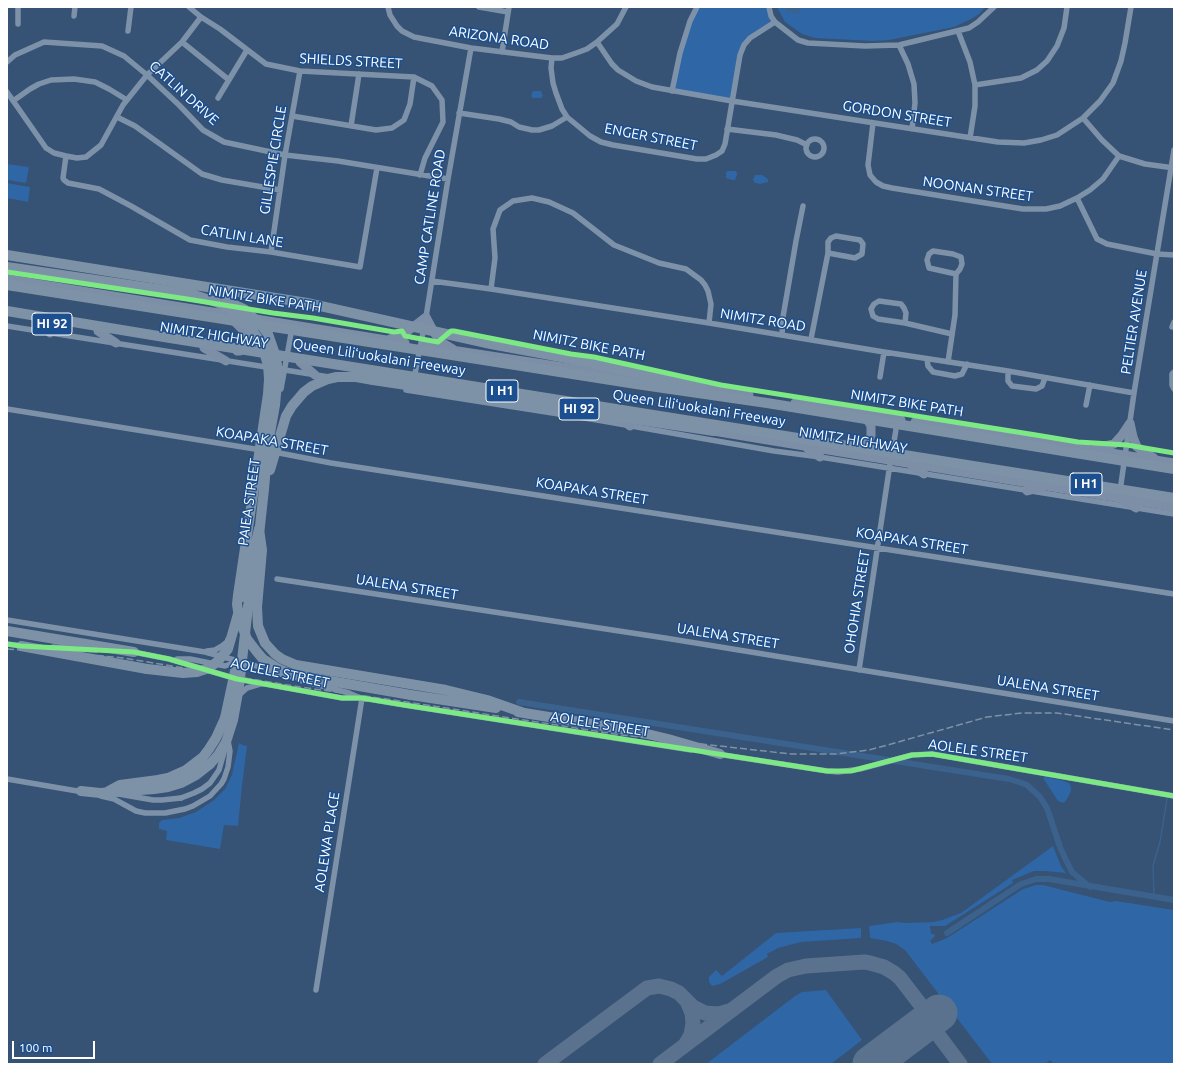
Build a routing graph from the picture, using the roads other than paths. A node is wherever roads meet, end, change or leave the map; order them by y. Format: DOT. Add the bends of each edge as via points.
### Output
graph roads {
  1 [pos="18,7"];
  2 [pos="75,7"];
  3 [pos="131,7"];
  4 [pos="189,7"];
  5 [pos="388,7"];
  6 [pos="479,7"];
  7 [pos="626,7"];
  8 [pos="697,7"];
  9 [pos="769,7"];
  10 [pos="994,7"];
  11 [pos="1067,7"];
  12 [pos="1131,7"];
  13 [pos="508,9"];
  14 [pos="74,16"];
  15 [pos="201,17"];
  16 [pos="776,22"];
  17 [pos="18,24"];
  18 [pos="128,31"];
  19 [pos="958,31"];
  20 [pos="182,42"];
  21 [pos="597,42"];
  22 [pos="899,45"];
  23 [pos="471,48"];
  24 [pos="247,50"];
  25 [pos="502,52"];
  26 [pos="552,58"];
  27 [pos="7,62"];
  28 [pos="300,71"];
  29 [pos="358,74"];
  30 [pos="147,75"];
  31 [pos="414,77"];
  32 [pos="229,80"];
  33 [pos="974,85"];
  34 [pos="672,91"];
  35 [pos="7,92"];
  36 [pos="218,98"];
  37 [pos="127,100"];
  38 [pos="13,101"];
  39 [pos="732,101"];
  40 [pos="459,113"];
  41 [pos="292,116"];
  42 [pos="567,117"];
  43 [pos="117,118"];
  44 [pos="1083,118"];
  45 [pos="873,123"];
  46 [pos="351,126"];
  47 [pos="727,129"];
  48 [pos="912,129"];
  49 [pos="970,138"];
  50 [pos="807,145"];
  51 [pos="1174,150"];
  52 [pos="285,155"];
  53 [pos="66,156"];
  54 [pos="1119,156"];
  55 [pos="377,168"];
  56 [pos="1173,168"];
  57 [pos="420,175"];
  58 [pos="448,179"];
  59 [pos="280,190"];
  60 [pos="1077,198"];
  61 [pos="803,206"];
  62 [pos="271,252"];
  63 [pos="828,253"];
  64 [pos="1157,254"];
  65 [pos="7,255"];
  66 [pos="1174,256"];
  67 [pos="7,267"];
  68 [pos="956,274"];
  69 [pos="7,279"];
  70 [pos="432,281"];
  71 [pos="7,284"];
  72 [pos="490,289"];
  73 [pos="191,294"];
  74 [pos="7,311"];
  75 [pos="225,314"];
  76 [pos="7,316"];
  77 [pos="426,317"];
  78 [pos="709,323"];
  79 [pos="904,323"];
  80 [pos="292,324"];
  81 [pos="63,325"];
  82 [pos="7,326"];
  83 [pos="98,331"];
  84 [pos="50,333"];
  85 [pos="952,334"];
  86 [pos="782,335"];
  87 [pos="811,339"];
  88 [pos="388,340"];
  89 [pos="116,343"];
  90 [pos="421,345"];
  91 [pos="204,348"];
  92 [pos="455,350"];
  93 [pos="229,352"];
  94 [pos="884,352"];
  95 [pos="927,358"];
  96 [pos="226,361"];
  97 [pos="286,361"];
  98 [pos="300,362"];
  99 [pos="948,362"];
  100 [pos="967,364"];
  101 [pos="284,370"];
  102 [pos="1008,371"];
  103 [pos="1174,372"];
  104 [pos="315,375"];
  105 [pos="880,378"];
  106 [pos="1045,378"];
  107 [pos="414,379"];
  108 [pos="424,381"];
  109 [pos="1090,385"];
  110 [pos="1174,389"];
  111 [pos="410,390"];
  112 [pos="1134,393"];
  113 [pos="437,395"];
  114 [pos="540,403"];
  115 [pos="767,403"];
  116 [pos="1086,406"];
  117 [pos="525,408"];
  118 [pos="7,409"];
  119 [pos="860,413"];
  120 [pos="617,415"];
  121 [pos="897,419"];
  122 [pos="1130,423"];
  123 [pos="630,426"];
  124 [pos="802,446"];
  125 [pos="1092,449"];
  126 [pos="268,451"];
  127 [pos="844,452"];
  128 [pos="1125,455"];
  129 [pos="820,457"];
  130 [pos="1157,460"];
  131 [pos="908,463"];
  132 [pos="1174,463"];
  133 [pos="890,464"];
  134 [pos="1174,469"];
  135 [pos="998,470"];
  136 [pos="924,474"];
  137 [pos="1048,486"];
  138 [pos="264,489"];
  139 [pos="1027,491"];
  140 [pos="1119,497"];
  141 [pos="1174,498"];
  142 [pos="1174,507"];
  143 [pos="1136,508"];
  144 [pos="1174,514"];
  145 [pos="260,529"];
  146 [pos="878,548"];
  147 [pos="277,579"];
  148 [pos="1174,594"];
  149 [pos="247,606"];
  150 [pos="7,620"];
  151 [pos="7,631"];
  152 [pos="7,644"];
  153 [pos="21,646"];
  154 [pos="134,652"];
  155 [pos="205,652"];
  156 [pos="169,659"];
  157 [pos="239,661"];
  158 [pos="859,670"];
  159 [pos="237,679"];
  160 [pos="262,684"];
  161 [pos="362,698"];
  162 [pos="232,705"];
  163 [pos="524,713"];
  164 [pos="1174,721"];
  165 [pos="227,739"];
  166 [pos="720,754"];
  167 [pos="7,778"];
  168 [pos="81,791"];
  169 [pos="107,792"];
  170 [pos="1174,796"];
  171 [pos="316,990"];
  1 -- 17 [label="street"];
  2 -- 14 [label="street"];
  3 -- 18 [label="street"];
  4 -- 15 [label="street, SHIELDS STREET"];
  5 -- 23 [label="street, ARIZONA ROAD" via="393,21 408,35"];
  6 -- 13 [label="street"];
  7 -- 21 [label="street, ARIZONA ROAD" via="617,24"];
  8 -- 34 [label="street" via="682,47"];
  9 -- 16 [label="street"];
  10 -- 19 [label="street" via="974,25"];
  11 -- 33 [label="street" via="1064,28 1057,46 1037,70 1022,78"];
  12 -- 44 [label="street, GORDON STREET" via="1118,72 1100,101"];
  13 -- 25 [label="street"];
  15 -- 20 [label="street"];
  15 -- 24 [label="street, SHIELDS STREET"];
  16 -- 22 [label="street" via="798,40 808,43 849,46"];
  16 -- 39 [label="street, ENGER STREET" via="744,44"];
  19 -- 22 [label="street"];
  19 -- 33 [label="street" via="970,62"];
  20 -- 30 [label="street"];
  20 -- 32 [label="street"];
  21 -- 26 [label="street, ARIZONA ROAD" via="579,52 562,58"];
  21 -- 34 [label="street, GORDON STREET" via="612,64 624,74 643,85"];
  22 -- 48 [label="street" via="914,84"];
  23 -- 25 [label="street, ARIZONA ROAD"];
  23 -- 40 [label="street, CAMP CATLINE ROAD"];
  24 -- 28 [label="street, SHIELDS STREET" via="266,64"];
  24 -- 32 [label="street"];
  25 -- 26 [label="street, ARIZONA ROAD"];
  26 -- 42 [label="street, ENGER STREET" via="554,88"];
  27 -- 30 [label="street, CATLIN DRIVE" via="15,55 44,42 102,46 124,56"];
  28 -- 29 [label="street, SHIELDS STREET"];
  28 -- 41 [label="street, GILLESPIE CIRCLE"];
  29 -- 31 [label="street, SHIELDS STREET"];
  29 -- 46 [label="street"];
  30 -- 37 [label="street"];
  30 -- 52 [label="street, CATLIN DRIVE" via="203,130 224,142"];
  31 -- 46 [label="street" via="410,104 404,120 392,128 376,130"];
  31 -- 57 [label="street, SHIELDS STREET" via="432,86 442,100 442,122"];
  32 -- 36 [label="street"];
  33 -- 49 [label="street" via="975,106"];
  34 -- 39 [label="street, GORDON STREET"];
  35 -- 38 [label="street"];
  37 -- 38 [label="street" via="95,82 61,79 30,89"];
  37 -- 43 [label="street"];
  38 -- 53 [label="street" via="46,148"];
  39 -- 45 [label="street, GORDON STREET"];
  39 -- 47 [label="street, ENGER STREET"];
  40 -- 42 [label="street" via="511,122 532,130 552,126"];
  40 -- 58 [label="street, CAMP CATLINE ROAD"];
  41 -- 46 [label="street"];
  41 -- 52 [label="street, GILLESPIE CIRCLE"];
  42 -- 47 [label="street, ENGER STREET" via="590,136 607,144 702,159 713,157 722,150"];
  43 -- 53 [label="street" via="101,145 86,157"];
  43 -- 59 [label="street" via="135,126 202,174"];
  44 -- 49 [label="street, GORDON STREET" via="1057,135 1032,141 1006,143"];
  44 -- 54 [label="street"];
  45 -- 48 [label="street, GORDON STREET"];
  45 -- 60 [label="street, NOONAN STREET" via="868,165 870,175 883,186 1024,209 1046,209"];
  47 -- 50 [label="street" via="797,140"];
  48 -- 49 [label="street, GORDON STREET"];
  51 -- 56 [label="street, PELTIER AVENUE"];
  52 -- 55 [label="street, CATLIN DRIVE"];
  52 -- 59 [label="street, GILLESPIE CIRCLE"];
  53 -- 62 [label="street, CATLIN LANE" via="63,178 68,184 99,189 190,240 227,248"];
  54 -- 56 [label="street" via="1145,164"];
  54 -- 60 [label="street, NOONAN STREET" via="1103,179"];
  55 -- 57 [label="street, CATLIN DRIVE"];
  55 -- 62 [label="street, CATLIN LANE" via="360,267"];
  56 -- 64 [label="street, PELTIER AVENUE"];
  57 -- 58 [label="street, CATLIN DRIVE"];
  58 -- 70 [label="street, CAMP CATLINE ROAD"];
  59 -- 62 [label="street, GILLESPIE CIRCLE"];
  60 -- 64 [label="street" via="1097,239 1107,244"];
  61 -- 86 [label="street"];
  63 -- 63 [label="street" via="828,242 836,236 860,240 863,247 862,254 855,258"];
  63 -- 87 [label="street"];
  64 -- 66 [label="street"];
  64 -- 112 [label="street, PELTIER AVENUE"];
  65 -- 115 [label="highway, bridge" via="307,303 491,344 593,363"];
  67 -- 73 [label="highway"];
  68 -- 68 [label="street" via="930,268 927,260 929,254 933,251 961,257 962,264"];
  68 -- 85 [label="street"];
  69 -- 75 [label="main road, NIMITZ HIGHWAY"];
  70 -- 72 [label="street, NIMITZ ROAD"];
  70 -- 77 [label="street, CAMP CATLINE ROAD"];
  71 -- 115 [label="highway, Queen Liliʻuokalani Freeway / I H1, bridge"];
  72 -- 78 [label="street, NIMITZ ROAD"];
  72 -- 78 [label="street" via="495,258 493,229 500,210 513,201 532,198 549,202 573,214 614,245 660,263 686,269 701,280 708,291 711,304"];
  73 -- 138 [label="highway, bridge" via="223,300 244,309 261,325 273,345 278,372"];
  73 -- 163 [label="highway, bridge" via="216,302 240,316 257,337 268,365 268,394 237,604 247,639 257,652 277,668 290,674"];
  74 -- 135 [label="highway, Queen Liliʻuokalani Freeway / I H1, bridge"];
  75 -- 80 [label="main road, NIMITZ HIGHWAY"];
  75 -- 93 [label="main road" via="242,329 246,341 240,351"];
  76 -- 81 [label="main road, NIMITZ HIGHWAY / HI 92"];
  77 -- 88 [label="main road" via="404,334"];
  77 -- 90 [label="street, CAMP CATLINE ROAD"];
  77 -- 92 [label="main road" via="435,334 443,343"];
  78 -- 86 [label="street, NIMITZ ROAD"];
  79 -- 79 [label="street" via="878,319 873,316 871,309 879,301 901,304 906,313"];
  79 -- 85 [label="street"];
  80 -- 88 [label="main road, NIMITZ HIGHWAY"];
  80 -- 97 [label="street, PAIEA STREET"];
  81 -- 83 [label="main road, NIMITZ HIGHWAY / HI 92"];
  81 -- 84 [label="main road"];
  82 -- 84 [label="street"];
  83 -- 89 [label="main road"];
  83 -- 91 [label="main road, NIMITZ HIGHWAY / HI 92"];
  84 -- 89 [label="street"];
  85 -- 99 [label="street"];
  86 -- 87 [label="street, NIMITZ ROAD"];
  87 -- 94 [label="street, NIMITZ ROAD"];
  88 -- 90 [label="main road, NIMITZ HIGHWAY"];
  89 -- 96 [label="street"];
  90 -- 92 [label="main road, NIMITZ HIGHWAY"];
  90 -- 107 [label="street, CAMP CATLINE ROAD"];
  91 -- 93 [label="main road, NIMITZ HIGHWAY / HI 92"];
  91 -- 96 [label="main road"];
  92 -- 119 [label="main road, NIMITZ HIGHWAY"];
  93 -- 97 [label="main road, NIMITZ HIGHWAY / HI 92"];
  94 -- 95 [label="street, NIMITZ ROAD"];
  94 -- 105 [label="street"];
  95 -- 99 [label="street, NIMITZ ROAD"];
  95 -- 100 [label="street" via="928,366 933,372 955,376 962,374"];
  96 -- 101 [label="street"];
  97 -- 98 [label="main road, NIMITZ HIGHWAY / HI 92"];
  97 -- 101 [label="street, PAIEA STREET"];
  98 -- 104 [label="main road"];
  98 -- 107 [label="main road, NIMITZ HIGHWAY / HI 92"];
  99 -- 100 [label="street, NIMITZ ROAD"];
  100 -- 102 [label="street, NIMITZ ROAD"];
  101 -- 104 [label="street"];
  101 -- 126 [label="street, PAIEA STREET"];
  102 -- 106 [label="street, NIMITZ ROAD"];
  102 -- 106 [label="street" via="1008,381 1012,386 1036,389 1042,386"];
  103 -- 110 [label="street"];
  104 -- 111 [label="street"];
  106 -- 109 [label="street, NIMITZ ROAD"];
  107 -- 108 [label="main road, NIMITZ HIGHWAY / HI 92"];
  107 -- 111 [label="street, CAMP CATLINE ROAD"];
  108 -- 113 [label="main road"];
  108 -- 114 [label="main road, NIMITZ HIGHWAY / HI 92"];
  109 -- 112 [label="street, NIMITZ ROAD"];
  109 -- 116 [label="street"];
  111 -- 113 [label="street"];
  112 -- 122 [label="street, PELTIER AVENUE"];
  113 -- 117 [label="street"];
  114 -- 117 [label="main road"];
  114 -- 120 [label="main road, NIMITZ HIGHWAY / HI 92"];
  115 -- 134 [label="highway, Queen Liliʻuokalani Freeway / I H1, bridge"];
  117 -- 123 [label="street"];
  118 -- 126 [label="street, KOAPAKA STREET"];
  119 -- 121 [label="main road, NIMITZ HIGHWAY"];
  119 -- 127 [label="main road" via="871,426 870,440 860,450"];
  120 -- 123 [label="main road"];
  120 -- 124 [label="main road, NIMITZ HIGHWAY / HI 92"];
  121 -- 125 [label="main road, NIMITZ HIGHWAY"];
  121 -- 133 [label="street, OHOHIA STREET"];
  122 -- 125 [label="main road" via="1114,444"];
  122 -- 128 [label="street, PELTIER AVENUE"];
  122 -- 130 [label="main road" via="1137,447"];
  123 -- 129 [label="street"];
  124 -- 127 [label="main road, NIMITZ HIGHWAY / HI 92"];
  124 -- 129 [label="main road"];
  125 -- 128 [label="main road, NIMITZ HIGHWAY"];
  126 -- 146 [label="street, KOAPAKA STREET"];
  126 -- 149 [label="street, PAIEA STREET"];
  127 -- 133 [label="main road, NIMITZ HIGHWAY / HI 92"];
  128 -- 130 [label="main road, NIMITZ HIGHWAY"];
  128 -- 140 [label="street, PELTIER AVENUE"];
  129 -- 133 [label="street"];
  130 -- 132 [label="main road, NIMITZ HIGHWAY"];
  131 -- 133 [label="main road, NIMITZ HIGHWAY / HI 92"];
  131 -- 136 [label="main road"];
  131 -- 137 [label="main road, NIMITZ HIGHWAY / HI 92"];
  133 -- 136 [label="street"];
  133 -- 146 [label="street, OHOHIA STREET"];
  135 -- 138 [label="highway, bridge" via="655,423 347,376 320,382 304,392 295,402 286,416"];
  135 -- 141 [label="highway, Queen Liliʻuokalani Freeway / I H1, bridge"];
  136 -- 139 [label="street"];
  137 -- 139 [label="main road"];
  137 -- 140 [label="main road, NIMITZ HIGHWAY / HI 92"];
  138 -- 145 [label="highway"];
  139 -- 143 [label="street"];
  140 -- 142 [label="main road, NIMITZ HIGHWAY / HI 92"];
  140 -- 143 [label="main road"];
  143 -- 144 [label="street"];
  145 -- 149 [label="highway, bridge"];
  145 -- 153 [label="highway, bridge" via="230,642 224,654 209,668 183,673 147,669"];
  145 -- 163 [label="highway" via="262,550 258,626 266,643 282,659 296,665 446,690"];
  146 -- 148 [label="street, KOAPAKA STREET"];
  146 -- 158 [label="street, OHOHIA STREET"];
  147 -- 158 [label="street, UALENA STREET"];
  149 -- 155 [label="street" via="231,627 227,642 215,650"];
  149 -- 157 [label="street, PAIEA STREET"];
  149 -- 168 [label="highway, bridge" via="239,687 231,728 218,755 204,770 182,783 168,787 100,793"];
  149 -- 169 [label="highway, bridge" via="225,718 209,749 186,770 173,776 120,784"];
  150 -- 155 [label="street, AOLELE STREET"];
  151 -- 154 [label="highway"];
  152 -- 153 [label="street, AOLELE STREET"];
  153 -- 154 [label="street, AOLELE STREET"];
  154 -- 156 [label="street, AOLELE STREET"];
  155 -- 157 [label="street, AOLELE STREET"];
  156 -- 157 [label="street" via="190,658 226,666"];
  156 -- 159 [label="street, AOLELE STREET"];
  157 -- 159 [label="street, PAIEA STREET"];
  157 -- 161 [label="street, AOLELE STREET"];
  158 -- 164 [label="street, UALENA STREET"];
  159 -- 160 [label="street, AOLELE STREET"];
  159 -- 162 [label="street, PAIEA STREET"];
  160 -- 161 [label="street, AOLELE STREET" via="342,698"];
  160 -- 162 [label="street" via="247,688"];
  161 -- 166 [label="street, AOLELE STREET"];
  161 -- 171 [label="street, AOLEWA PLACE"];
  162 -- 165 [label="street, PAIEA STREET"];
  163 -- 166 [label="highway" via="641,733"];
  165 -- 168 [label="street" via="230,751 228,767 221,784 203,801 185,809 145,813 114,799"];
  165 -- 169 [label="street, bridge" via="222,761 215,776 210,783 194,793 181,798 153,800"];
  166 -- 170 [label="street, AOLELE STREET" via="832,772 851,771 918,754 938,755"];
  167 -- 168 [label="street"];
  167 -- 169 [label="street"];
}
